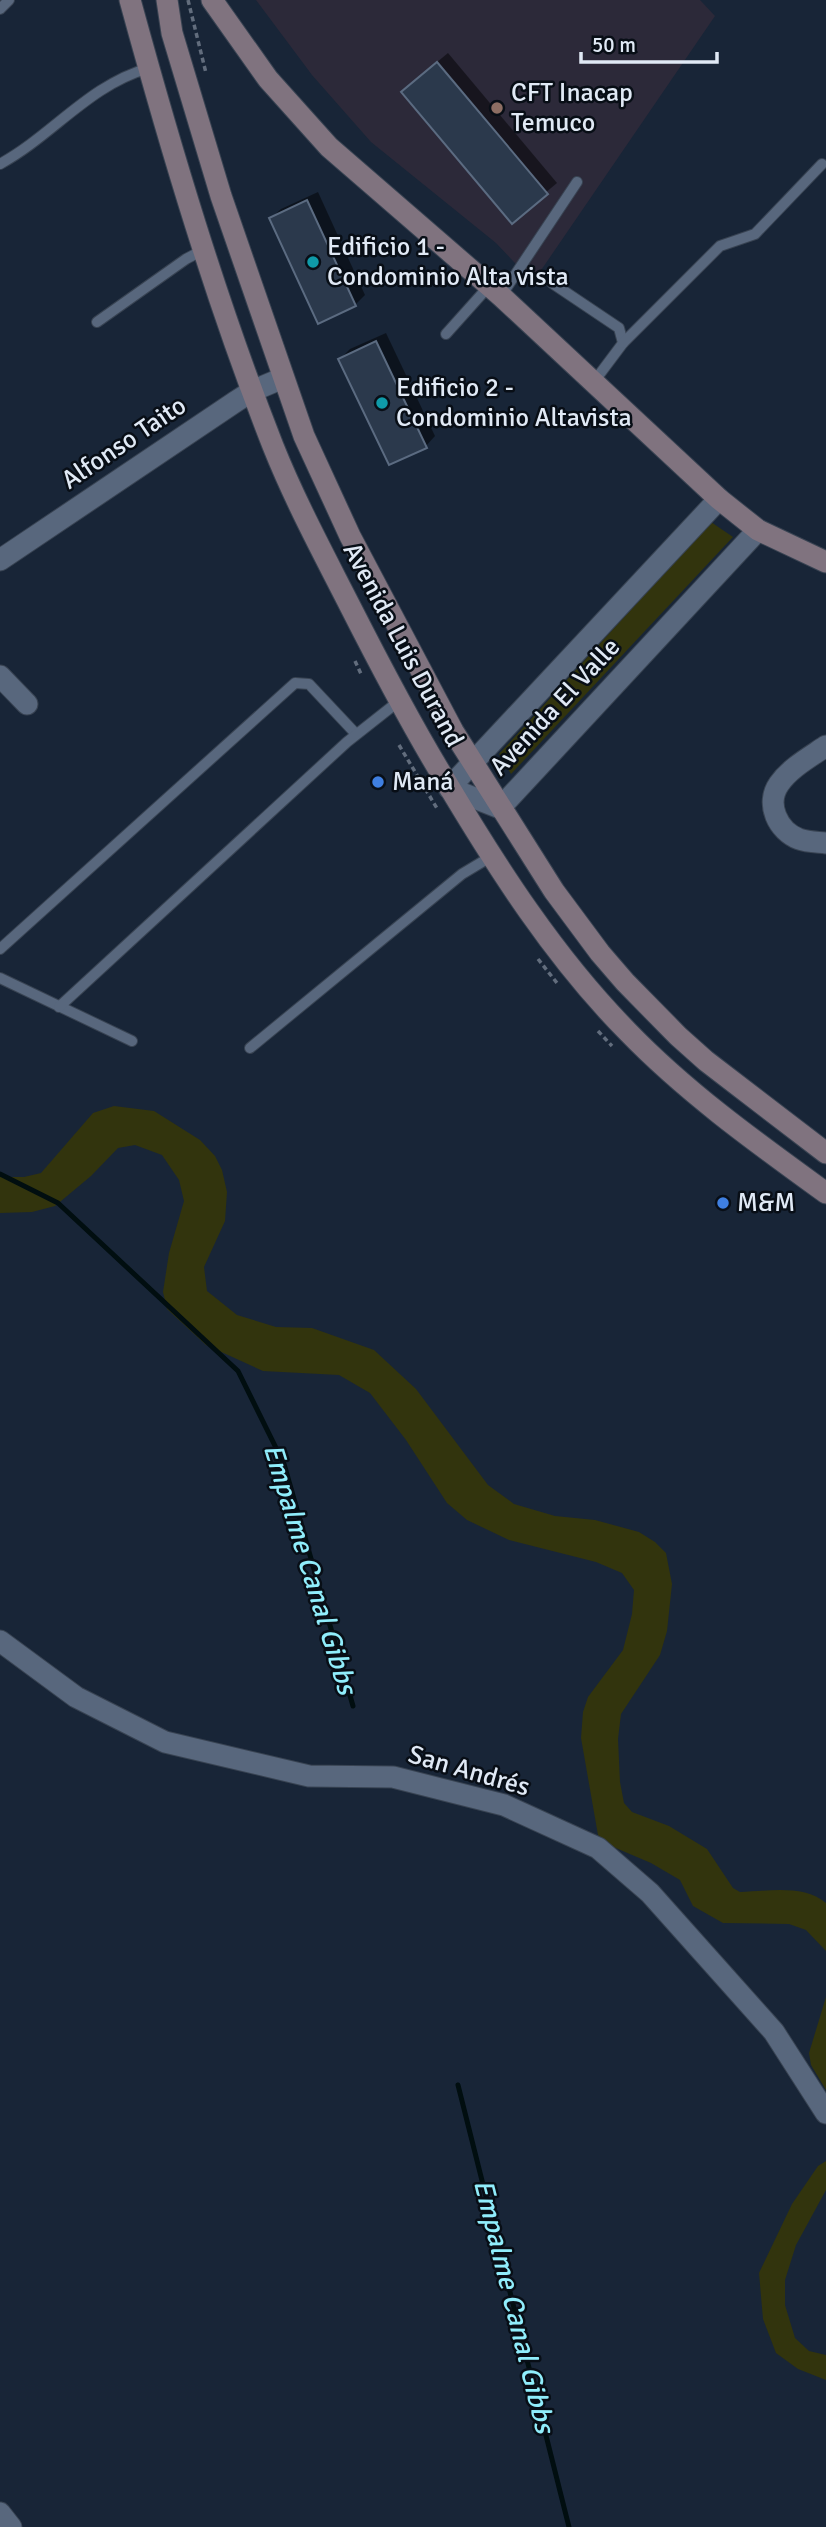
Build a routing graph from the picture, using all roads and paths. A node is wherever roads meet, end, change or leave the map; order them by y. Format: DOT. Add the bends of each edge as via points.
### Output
graph roads {
  1 [pos="9,0"];
  2 [pos="130,0"];
  3 [pos="167,0"];
  4 [pos="188,0"];
  5 [pos="212,0"];
  6 [pos="0,9"];
  7 [pos="149,68"];
  8 [pos="208,80"];
  9 [pos="0,164"];
  10 [pos="821,164"];
  11 [pos="577,182"];
  12 [pos="205,249"];
  13 [pos="552,283"];
  14 [pos="495,291"];
  15 [pos="97,322"];
  16 [pos="446,334"];
  17 [pos="623,343"];
  18 [pos="283,378"];
  19 [pos="593,383"];
  20 [pos="252,391"];
  21 [pos="719,499"];
  22 [pos="758,530"];
  23 [pos="0,561"];
  24 [pos="826,562"];
  25 [pos="0,676"];
  26 [pos="400,701"];
  27 [pos="27,704"];
  28 [pos="356,734"];
  29 [pos="826,746"];
  30 [pos="472,763"];
  31 [pos="449,788"];
  32 [pos="500,808"];
  33 [pos="826,843"];
  34 [pos="492,856"];
  35 [pos="0,949"];
  36 [pos="0,978"];
  37 [pos="59,1007"];
  38 [pos="132,1041"];
  39 [pos="250,1048"];
  40 [pos="826,1153"];
  41 [pos="826,1193"];
  42 [pos="0,1641"];
  43 [pos="826,2113"];
  44 [pos="0,2512"];
  45 [pos="11,2527"];
  1 -- 6 [label="lane"];
  2 -- 7 [label="street, Avenida Luis Durand"];
  3 -- 18 [label="street, Avenida Luis Durand" via="172,33 221,196"];
  4 -- 8 [label="path"];
  5 -- 14 [label="street" via="268,79 329,147"];
  7 -- 9 [label="lane" via="87,98 36,143"];
  7 -- 12 [label="street, Avenida Luis Durand"];
  10 -- 17 [label="lane" via="755,234 720,246"];
  11 -- 14 [label="lane"];
  12 -- 15 [label="lane"];
  12 -- 20 [label="street, Avenida Luis Durand"];
  13 -- 17 [label="lane" via="619,328"];
  14 -- 16 [label="lane"];
  14 -- 19 [label="street"];
  17 -- 19 [label="lane"];
  18 -- 20 [label="street, Alfonso Taito"];
  18 -- 30 [label="street, Avenida Luis Durand" via="350,536"];
  19 -- 21 [label="street"];
  20 -- 23 [label="street, Alfonso Taito"];
  20 -- 26 [label="street, Avenida Luis Durand" via="301,510"];
  21 -- 22 [label="street"];
  21 -- 30 [label="street, Avenida El Valle"];
  22 -- 24 [label="street"];
  22 -- 32 [label="street, Avenida El Valle"];
  25 -- 27 [label="street"];
  26 -- 28 [label="lane"];
  26 -- 31 [label="street, Avenida Luis Durand"];
  28 -- 35 [label="lane" via="309,684 295,683"];
  28 -- 37 [label="lane"];
  29 -- 33 [label="street" via="791,771 778,785 774,802 777,818 788,833"];
  30 -- 31 [label="street, Avenida El Valle"];
  30 -- 32 [label="street, Avenida Luis Durand"];
  31 -- 32 [label="street, Avenida El Valle"];
  31 -- 34 [label="street, Avenida Luis Durand"];
  32 -- 40 [label="street, Avenida Luis Durand" via="576,923 651,1010 736,1085"];
  34 -- 39 [label="lane" via="462,874"];
  34 -- 41 [label="street, Avenida Luis Durand" via="550,942 628,1032 685,1086"];
  36 -- 37 [label="lane"];
  37 -- 38 [label="lane"];
  42 -- 43 [label="street, San Andrés" via="76,1698 165,1742 309,1776 393,1777 504,1805 598,1847 650,1893 774,2032"];
  44 -- 45 [label="street"];
}
